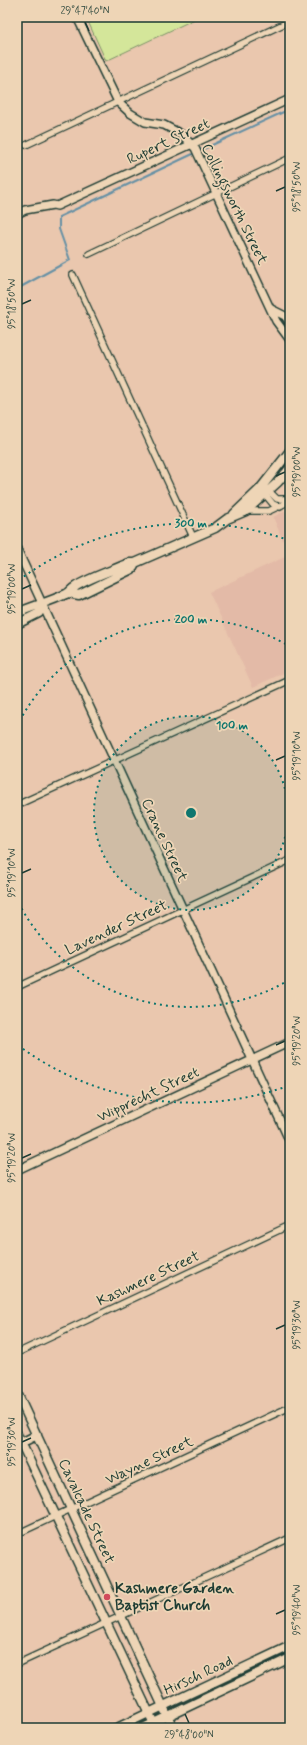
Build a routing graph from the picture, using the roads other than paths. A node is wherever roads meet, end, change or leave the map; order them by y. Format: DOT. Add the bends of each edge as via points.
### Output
graph roads {
  1 [pos="78,17"];
  2 [pos="290,20"];
  3 [pos="290,99"];
  4 [pos="118,102"];
  5 [pos="26,146"];
  6 [pos="194,146"];
  7 [pos="290,158"];
  8 [pos="216,193"];
  9 [pos="17,214"];
  10 [pos="89,254"];
  11 [pos="73,275"];
  12 [pos="271,309"];
  13 [pos="290,323"];
  14 [pos="290,340"];
  15 [pos="290,451"];
  16 [pos="290,468"];
  17 [pos="264,489"];
  18 [pos="290,500"];
  19 [pos="280,507"];
  20 [pos="246,511"];
  21 [pos="232,516"];
  22 [pos="193,538"];
  23 [pos="17,549"];
  24 [pos="42,604"];
  25 [pos="17,613"];
  26 [pos="17,624"];
  27 [pos="290,680"];
  28 [pos="114,760"];
  29 [pos="17,805"];
  30 [pos="290,860"];
  31 [pos="182,910"];
  32 [pos="17,987"];
  33 [pos="290,1042"];
  34 [pos="252,1060"];
  35 [pos="290,1142"];
  36 [pos="17,1170"];
  37 [pos="290,1225"];
  38 [pos="17,1353"];
  39 [pos="17,1393"];
  40 [pos="290,1407"];
  41 [pos="17,1434"];
  42 [pos="37,1436"];
  43 [pos="21,1443"];
  44 [pos="71,1509"];
  45 [pos="56,1516"];
  46 [pos="17,1534"];
  47 [pos="290,1538"];
  48 [pos="121,1617"];
  49 [pos="105,1624"];
  50 [pos="290,1646"];
  51 [pos="290,1658"];
  52 [pos="17,1664"];
  53 [pos="163,1707"];
  54 [pos="149,1714"];
  55 [pos="168,1716"];
  56 [pos="154,1726"];
  57 [pos="117,1728"];
  58 [pos="143,1728"];
  59 [pos="173,1728"];
  1 -- 4 [label="street, Collingsworth Street"];
  2 -- 4 [label="street"];
  3 -- 6 [label="street, Rupert Street"];
  4 -- 5 [label="street"];
  4 -- 6 [label="street, Collingsworth Street" via="145,122 164,125 181,134"];
  6 -- 8 [label="street, Collingsworth Street"];
  6 -- 9 [label="street, Rupert Street" via="57,206 53,204"];
  7 -- 8 [label="street"];
  8 -- 10 [label="street"];
  8 -- 12 [label="street, Collingsworth Street"];
  11 -- 22 [label="street"];
  12 -- 13 [label="street" via="285,316"];
  12 -- 14 [label="street, Collingsworth Street" via="276,321"];
  15 -- 17 [label="main road"];
  16 -- 17 [label="main road"];
  17 -- 18 [label="street" via="277,499"];
  17 -- 19 [label="street" via="273,504"];
  17 -- 20 [label="main road"];
  17 -- 21 [label="main road"];
  18 -- 19 [label="street"];
  19 -- 20 [label="street" via="260,513"];
  20 -- 21 [label="main road"];
  21 -- 22 [label="main road" via="215,528"];
  22 -- 24 [label="main road" via="135,564 132,569 79,595 68,593"];
  23 -- 24 [label="street, Crane Street"];
  24 -- 25 [label="main road" via="35,604"];
  24 -- 26 [label="main road" via="39,613"];
  24 -- 28 [label="street, Crane Street"];
  27 -- 28 [label="street"];
  28 -- 29 [label="street"];
  28 -- 31 [label="street, Crane Street"];
  30 -- 31 [label="street, Lavender Street"];
  31 -- 32 [label="street, Lavender Street"];
  31 -- 34 [label="street, Crane Street"];
  33 -- 34 [label="street, Wipprecht Street"];
  34 -- 35 [label="street, Crane Street"];
  34 -- 36 [label="street, Wipprecht Street"];
  37 -- 38 [label="street, Kashmere Street"];
  39 -- 42 [label="main road, Cavalcade Street"];
  40 -- 44 [label="street, Wayne Street"];
  41 -- 43 [label="main road, Cavalcade Street"];
  42 -- 43 [label="main road"];
  42 -- 44 [label="main road, Cavalcade Street"];
  43 -- 45 [label="main road, Cavalcade Street"];
  44 -- 45 [label="street, Wayne Street"];
  44 -- 48 [label="main road, Cavalcade Street"];
  45 -- 46 [label="street, Wayne Street"];
  45 -- 49 [label="main road, Cavalcade Street"];
  47 -- 48 [label="street"];
  48 -- 49 [label="street"];
  48 -- 53 [label="main road, Cavalcade Street"];
  49 -- 52 [label="street"];
  49 -- 54 [label="main road, Cavalcade Street"];
  50 -- 53 [label="main road, Hirsch Road"];
  51 -- 55 [label="main road, Hirsch Road"];
  53 -- 54 [label="main road, Hirsch Road"];
  53 -- 55 [label="main road, Cavalcade Street"];
  54 -- 56 [label="main road, Cavalcade Street"];
  54 -- 57 [label="main road, Hirsch Road"];
  55 -- 56 [label="main road, Hirsch Road"];
  55 -- 59 [label="main road, Cavalcade Street"];
  56 -- 58 [label="main road, Hirsch Road"];
}
